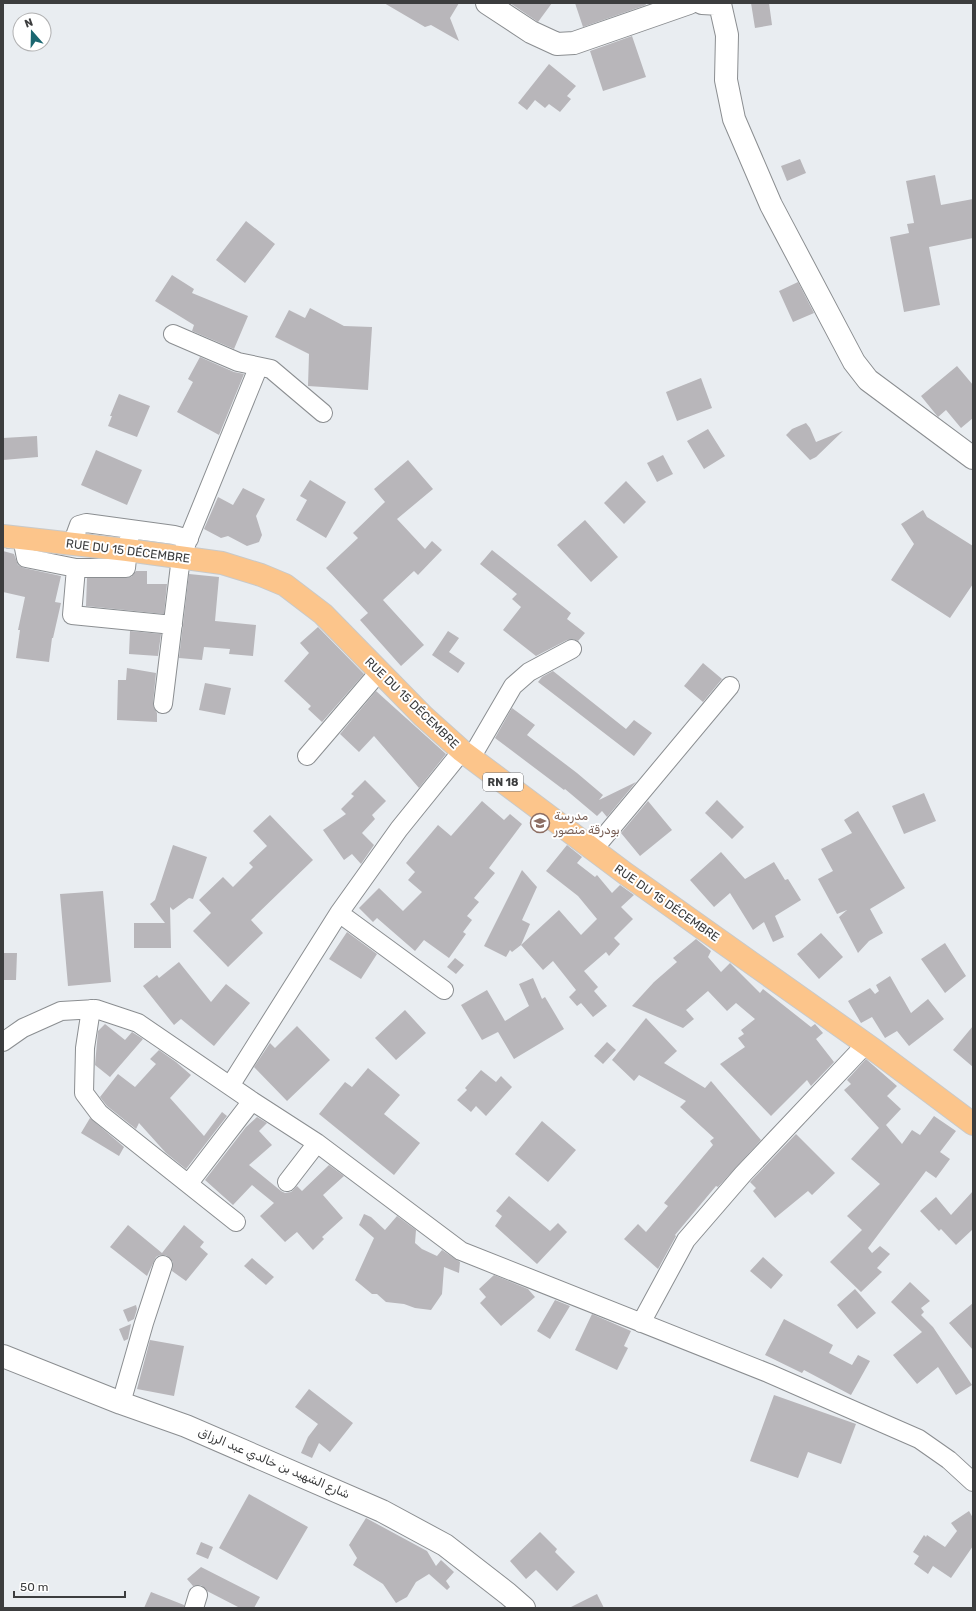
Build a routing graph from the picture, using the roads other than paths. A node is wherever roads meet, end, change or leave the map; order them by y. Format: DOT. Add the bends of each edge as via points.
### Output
graph roads {
  1 [pos="487,3"];
  2 [pos="689,3"];
  3 [pos="714,3"];
  4 [pos="173,334"];
  5 [pos="258,368"];
  6 [pos="323,413"];
  7 [pos="973,458"];
  8 [pos="9,538"];
  9 [pos="129,539"];
  10 [pos="185,548"];
  11 [pos="76,568"];
  12 [pos="173,625"];
  13 [pos="572,649"];
  14 [pos="379,672"];
  15 [pos="730,686"];
  16 [pos="163,704"];
  17 [pos="467,754"];
  18 [pos="307,756"];
  19 [pos="593,850"];
  20 [pos="339,913"];
  21 [pos="444,990"];
  22 [pos="91,1009"];
  23 [pos="3,1042"];
  24 [pos="866,1044"];
  25 [pos="230,1086"];
  26 [pos="252,1101"];
  27 [pos="973,1124"];
  28 [pos="317,1143"];
  29 [pos="188,1182"];
  30 [pos="286,1182"];
  31 [pos="236,1222"];
  32 [pos="163,1265"];
  33 [pos="641,1323"];
  34 [pos="3,1356"];
  35 [pos="121,1403"];
  36 [pos="973,1482"];
  37 [pos="524,1608"];
  1 -- 2 [label="street" via="531,32 557,44 574,43"];
  3 -- 7 [label="street" via="727,35 726,80 734,119 771,205 854,362 868,380"];
  4 -- 5 [label="street"];
  5 -- 6 [label="street" via="272,369"];
  5 -- 10 [label="street"];
  8 -- 9 [label="main road, RUE DU 15 DÉCEMBRE / RN 18" via="72,544"];
  8 -- 11 [label="street" via="26,558"];
  9 -- 10 [label="main road, RUE DU 15 DÉCEMBRE / RN 18"];
  9 -- 11 [label="street" via="126,568"];
  10 -- 12 [label="street"];
  10 -- 14 [label="main road, RUE DU 15 DÉCEMBRE / RN 18" via="286,585 323,614"];
  11 -- 12 [label="street" via="72,615"];
  12 -- 16 [label="street"];
  13 -- 17 [label="street" via="529,672 513,686"];
  14 -- 17 [label="main road, RUE DU 15 DÉCEMBRE / RN 18" via="423,716"];
  14 -- 18 [label="street"];
  15 -- 19 [label="street"];
  17 -- 19 [label="main road, RUE DU 15 DÉCEMBRE / RN 18"];
  17 -- 20 [label="street" via="399,829"];
  19 -- 24 [label="main road, RUE DU 15 DÉCEMBRE / RN 18"];
  20 -- 21 [label="street"];
  20 -- 25 [label="street"];
  22 -- 23 [label="street" via="61,1011 23,1028"];
  22 -- 25 [label="street" via="138,1023"];
  22 -- 29 [label="street" via="85,1048 84,1093 99,1113"];
  24 -- 27 [label="main road, RUE DU 15 DÉCEMBRE / RN 18"];
  24 -- 33 [label="street" via="743,1174 686,1240"];
  25 -- 26 [label="street"];
  26 -- 28 [label="street"];
  26 -- 29 [label="street"];
  28 -- 30 [label="street"];
  28 -- 33 [label="street" via="461,1251"];
  29 -- 31 [label="street"];
  32 -- 35 [label="street"];
  33 -- 36 [label="street" via="768,1373 919,1439 949,1460"];
  34 -- 35 [label="street, شارع الشهيد بن خالدي عبد الرزاق"];
  35 -- 37 [label="street, شارع الشهيد بن خالدي عبد الرزاق" via="186,1426 382,1511 445,1545"];
}
